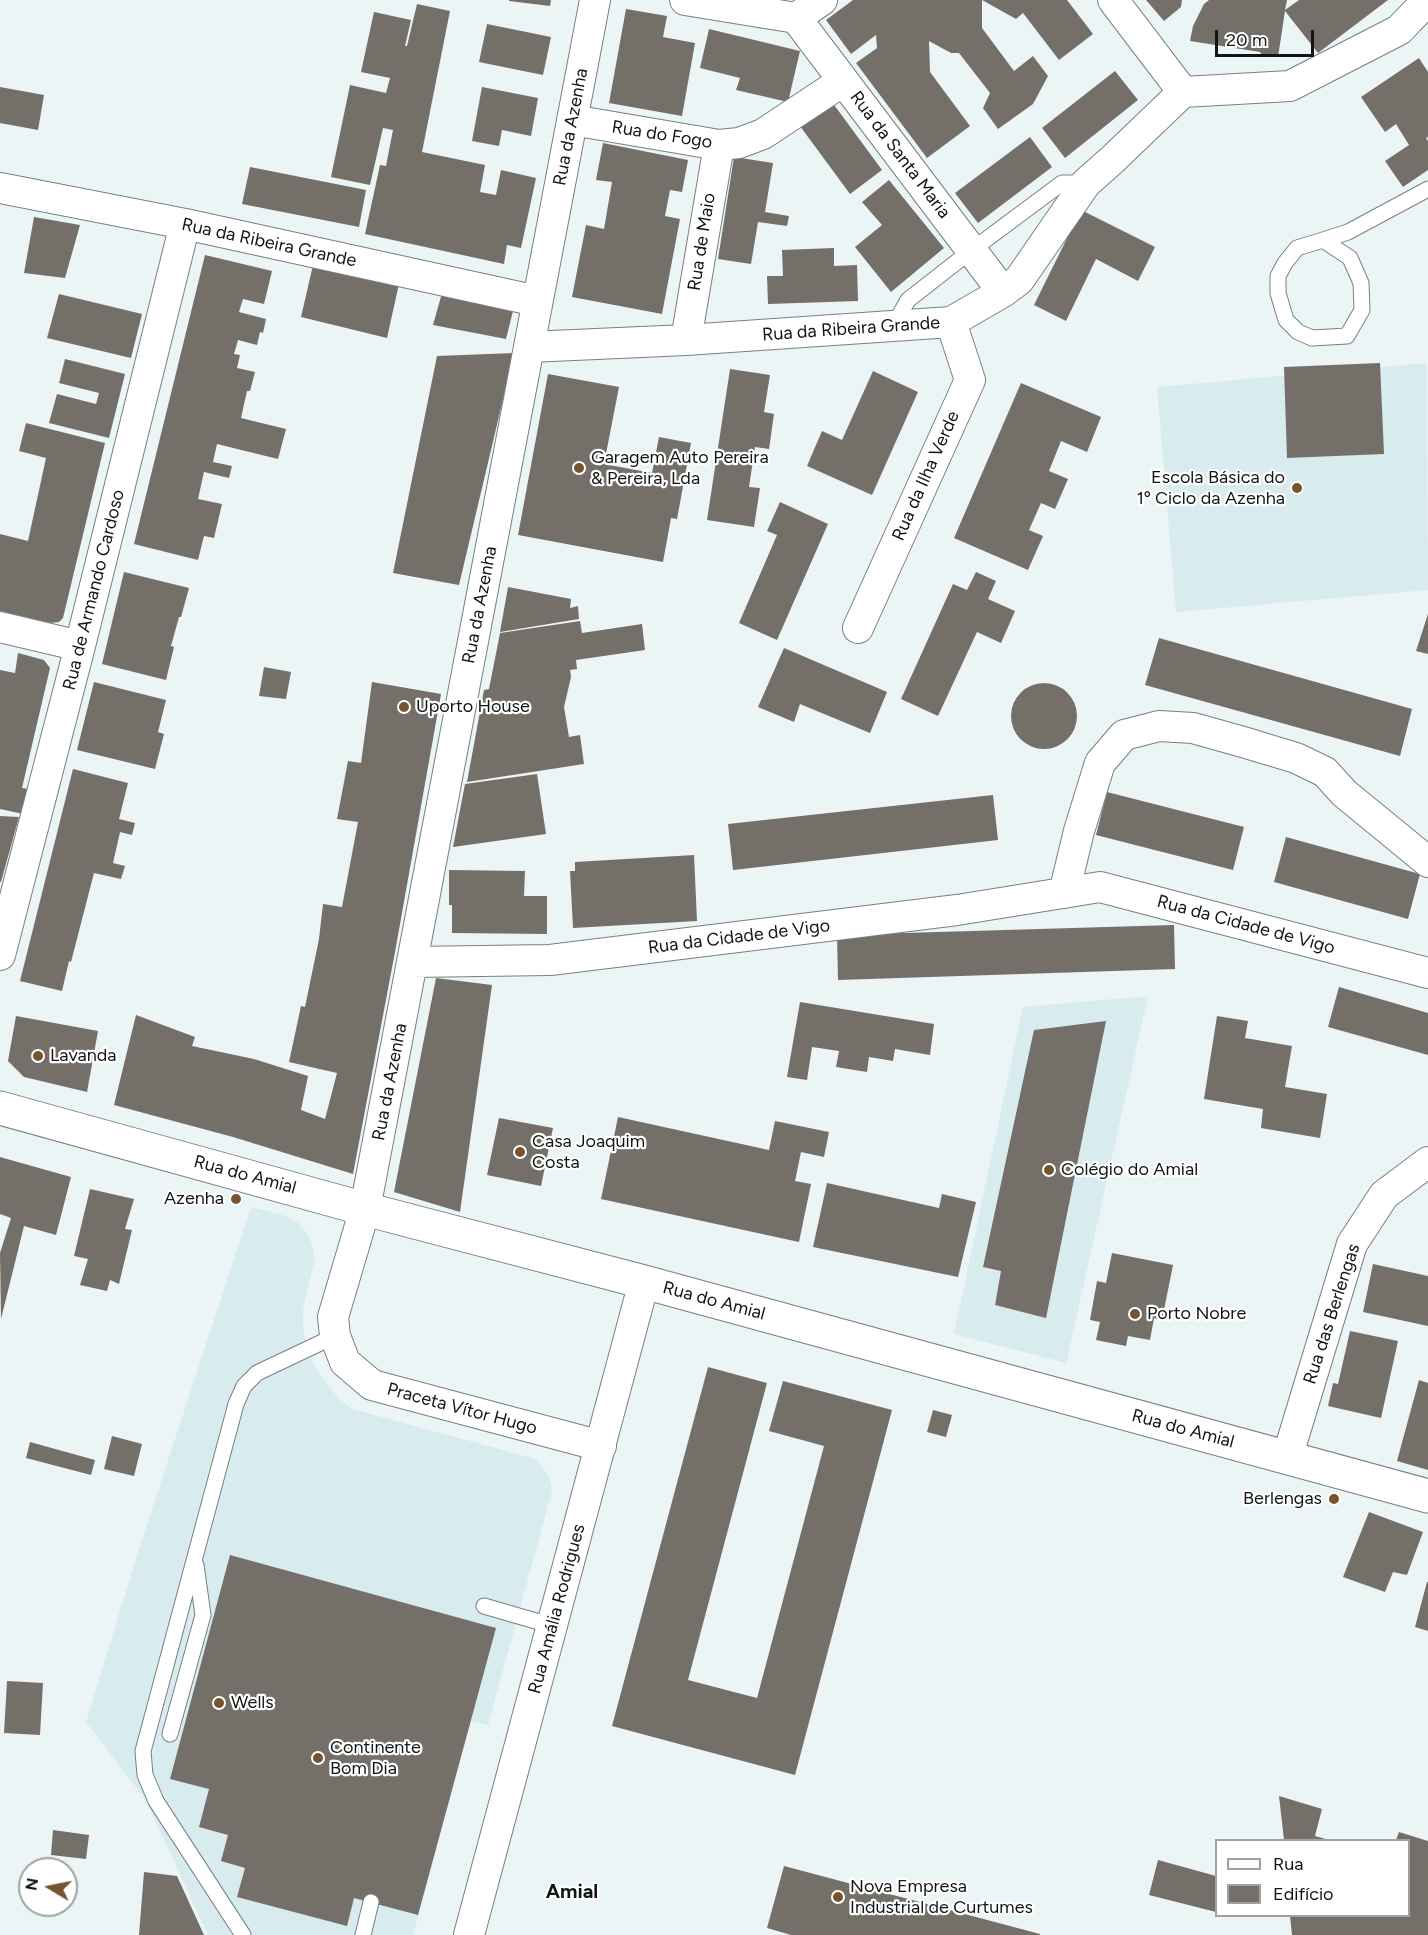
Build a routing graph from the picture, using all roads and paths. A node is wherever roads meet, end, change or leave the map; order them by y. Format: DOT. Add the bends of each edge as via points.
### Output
graph roads {
  1 [pos="595,0"];
  2 [pos="685,0"];
  3 [pos="822,0"];
  4 [pos="1113,0"];
  5 [pos="1428,0"];
  6 [pos="796,18"];
  7 [pos="843,81"];
  8 [pos="1183,92"];
  9 [pos="572,120"];
  10 [pos="719,145"];
  11 [pos="1086,183"];
  12 [pos="0,188"];
  13 [pos="1428,189"];
  14 [pos="185,224"];
  15 [pos="1323,240"];
  16 [pos="972,250"];
  17 [pos="1003,292"];
  18 [pos="537,301"];
  19 [pos="951,322"];
  20 [pos="894,325"];
  21 [pos="686,340"];
  22 [pos="529,347"];
  23 [pos="0,627"];
  24 [pos="858,628"];
  25 [pos="80,646"];
  26 [pos="1428,862"];
  27 [pos="1064,893"];
  28 [pos="0,955"];
  29 [pos="412,962"];
  30 [pos="1428,973"];
  31 [pos="0,1108"];
  32 [pos="1428,1162"];
  33 [pos="365,1209"];
  34 [pos="645,1282"];
  35 [pos="335,1336"];
  36 [pos="601,1446"];
  37 [pos="1287,1458"];
  38 [pos="1428,1496"];
  39 [pos="195,1559"];
  40 [pos="483,1606"];
  41 [pos="553,1626"];
  42 [pos="170,1734"];
  43 [pos="371,1902"];
  44 [pos="243,1935"];
  45 [pos="363,1935"];
  46 [pos="469,1935"];
  1 -- 9 [label="street, Rua da Azenha"];
  2 -- 6 [label="street"];
  3 -- 6 [label="street"];
  4 -- 8 [label="street"];
  5 -- 8 [label="street" via="1399,30 1290,86"];
  6 -- 7 [label="street, Rua da Santa Maria"];
  7 -- 10 [label="street, Rua do Fogo" via="763,134"];
  7 -- 16 [label="street, Rua da Santa Maria"];
  8 -- 11 [label="street, Rua da Ribeira Grande"];
  9 -- 10 [label="street, Rua do Fogo"];
  9 -- 18 [label="street, Rua da Azenha"];
  10 -- 21 [label="street, Rua de Maio"];
  11 -- 16 [label="lane" via="1062,183"];
  11 -- 17 [label="street, Rua da Ribeira Grande" via="1019,280"];
  12 -- 14 [label="street, Rua da Ribeira Grande"];
  13 -- 15 [label="lane" via="1348,232"];
  14 -- 18 [label="street, Rua da Ribeira Grande"];
  14 -- 25 [label="street, Rua de Armando Cardoso"];
  15 -- 15 [label="lane" via="1297,248 1278,276 1278,293 1286,320 1298,332 1312,338 1347,336 1362,310 1362,283 1350,258"];
  16 -- 17 [label="street, Rua da Santa Maria"];
  16 -- 20 [label="lane" via="908,300"];
  17 -- 19 [label="street, Rua da Ribeira Grande"];
  18 -- 22 [label="street, Rua da Azenha"];
  19 -- 20 [label="street, Rua da Ribeira Grande"];
  19 -- 24 [label="street, Rua da Ilha Verde" via="970,380"];
  20 -- 21 [label="street, Rua da Ribeira Grande"];
  21 -- 22 [label="street, Rua da Ribeira Grande"];
  22 -- 29 [label="street, Rua da Azenha"];
  23 -- 25 [label="street"];
  25 -- 28 [label="street, Rua de Armando Cardoso"];
  26 -- 27 [label="street" via="1344,793 1325,771 1296,758 1193,728 1159,726 1124,735 1100,763"];
  27 -- 29 [label="street, Rua da Cidade de Vigo" via="957,910 550,960"];
  27 -- 30 [label="street, Rua da Cidade de Vigo" via="1100,887"];
  29 -- 33 [label="street, Rua da Azenha"];
  31 -- 33 [label="main road, Rua do Amial"];
  32 -- 37 [label="street, Rua das Berlengas" via="1384,1195 1352,1244"];
  33 -- 34 [label="main road, Rua do Amial"];
  33 -- 35 [label="street, Praceta Vítor Hugo" via="333,1317"];
  34 -- 36 [label="street, Rua Amália Rodrigues"];
  34 -- 37 [label="main road, Rua do Amial"];
  35 -- 36 [label="street, Praceta Vítor Hugo" via="345,1362 372,1385"];
  35 -- 39 [label="lane" via="257,1373 244,1386"];
  36 -- 41 [label="street, Rua Amália Rodrigues"];
  37 -- 38 [label="main road, Rua do Amial"];
  39 -- 42 [label="lane" via="203,1615"];
  39 -- 44 [label="lane" via="143,1751 145,1775 156,1801"];
  40 -- 41 [label="lane"];
  41 -- 46 [label="street, Rua Amália Rodrigues"];
  43 -- 45 [label="lane"];
}
